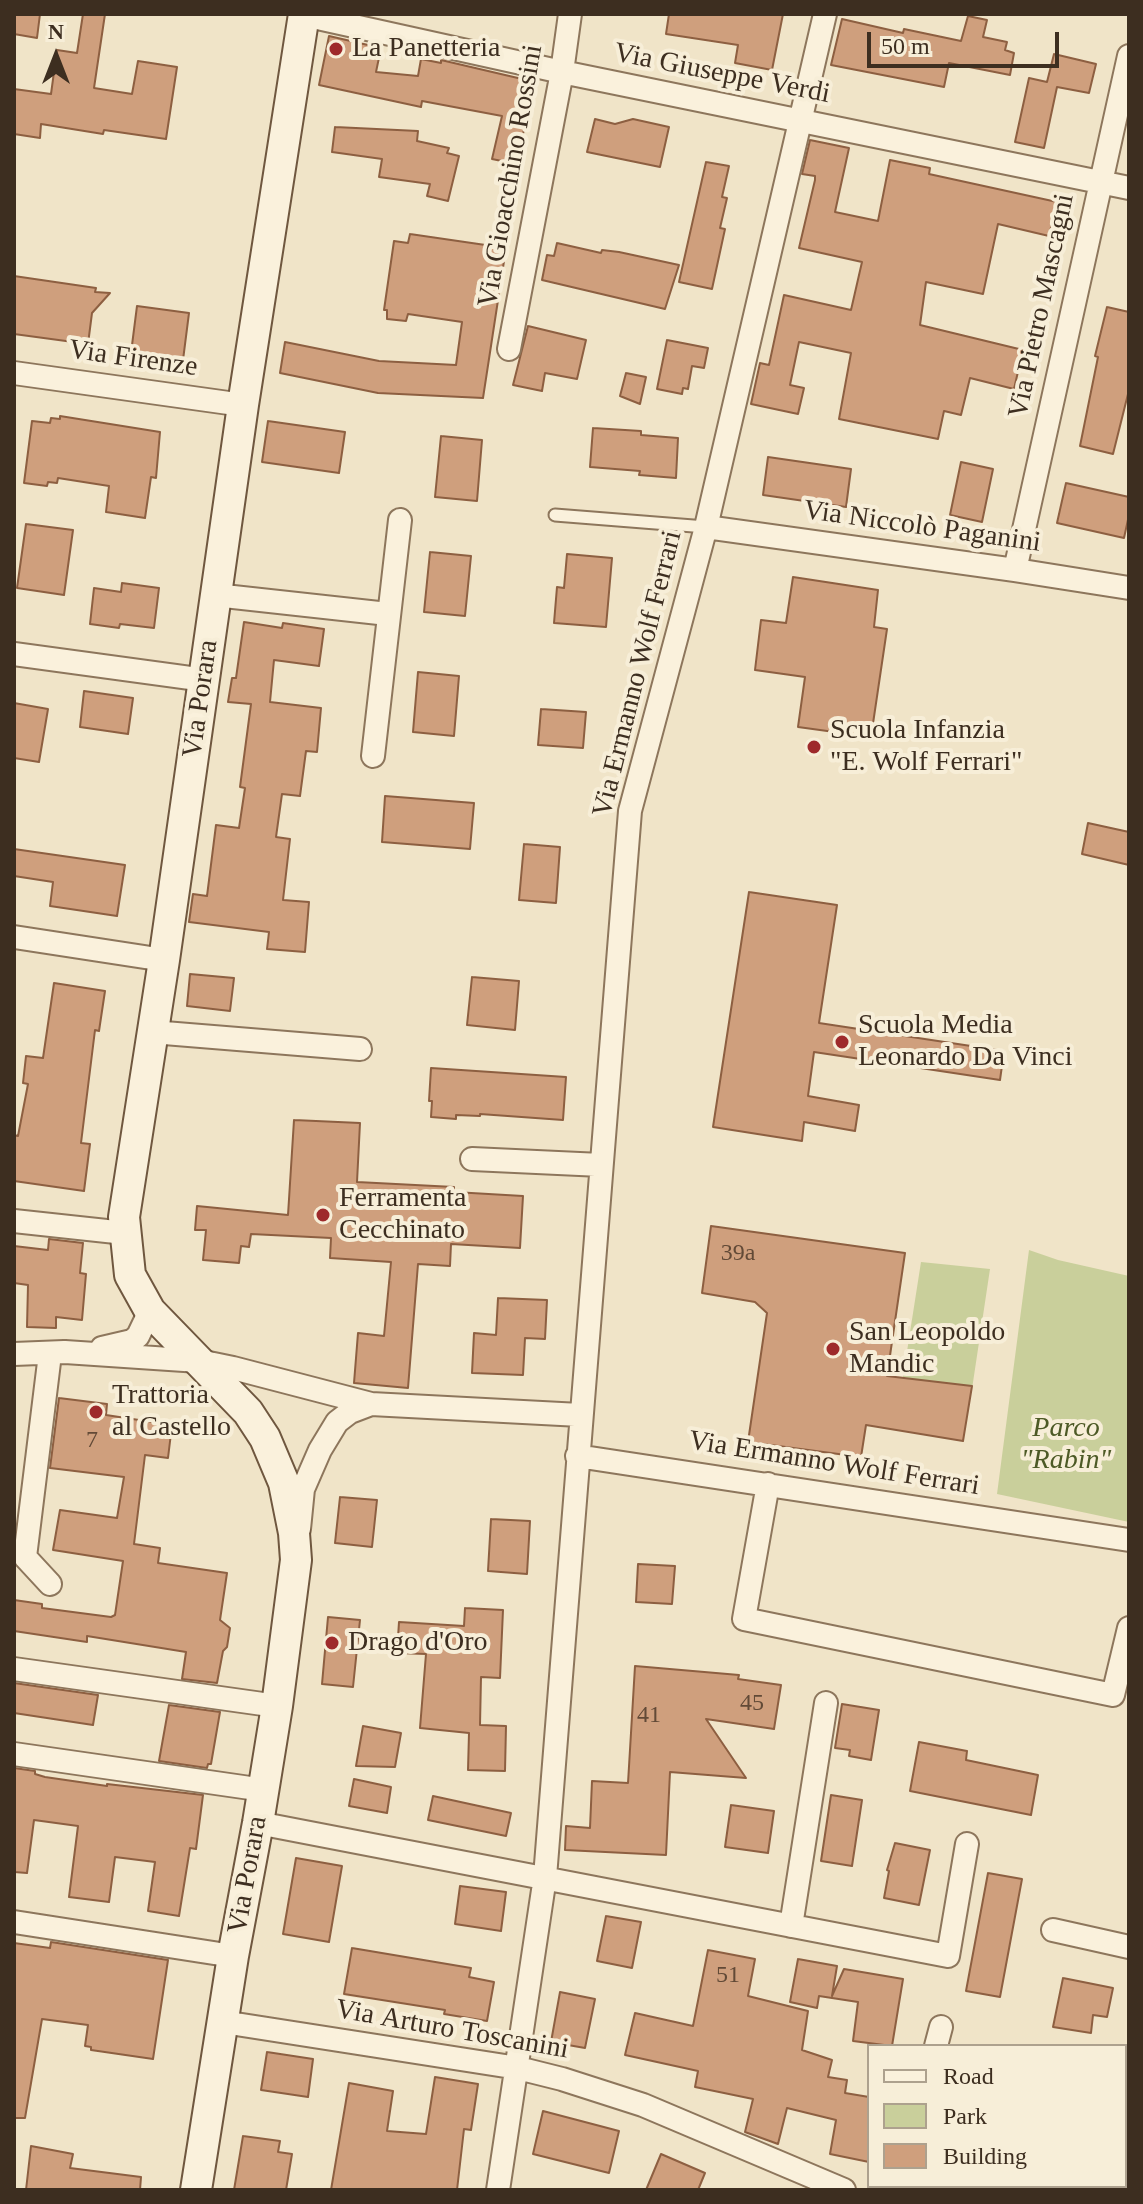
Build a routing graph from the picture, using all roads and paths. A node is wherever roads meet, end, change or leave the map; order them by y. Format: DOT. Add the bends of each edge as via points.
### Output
graph roads {
  1 [pos="304,14"];
  2 [pos="570,14"];
  3 [pos="825,14"];
  4 [pos="1129,56"];
  5 [pos="562,72"];
  6 [pos="802,120"];
  7 [pos="1100,182"];
  8 [pos="1129,188"];
  9 [pos="509,349"];
  10 [pos="14,373"];
  11 [pos="243,405"];
  12 [pos="555,515"];
  13 [pos="400,520"];
  14 [pos="706,527"];
  15 [pos="1015,570"];
  16 [pos="1129,588"];
  17 [pos="215,595"];
  18 [pos="388,614"];
  19 [pos="14,654"];
  20 [pos="205,680"];
  21 [pos="373,756"];
  22 [pos="14,937"];
  23 [pos="164,960"];
  24 [pos="152,1032"];
  25 [pos="360,1049"];
  26 [pos="472,1159"];
  27 [pos="601,1165"];
  28 [pos="14,1221"];
  29 [pos="125,1233"];
  30 [pos="150,1311"];
  31 [pos="58,1353"];
  32 [pos="14,1354"];
  33 [pos="199,1361"];
  34 [pos="371,1404"];
  35 [pos="580,1415"];
  36 [pos="577,1456"];
  37 [pos="768,1484"];
  38 [pos="1129,1540"];
  39 [pos="296,1560"];
  40 [pos="50,1584"];
  41 [pos="1129,1628"];
  42 [pos="14,1669"];
  43 [pos="826,1703"];
  44 [pos="277,1706"];
  45 [pos="14,1754"];
  46 [pos="264,1790"];
  47 [pos="258,1823"];
  48 [pos="967,1844"];
  49 [pos="545,1877"];
  50 [pos="14,1922"];
  51 [pos="791,1926"];
  52 [pos="1053,1930"];
  53 [pos="1129,1947"];
  54 [pos="233,1956"];
  55 [pos="223,2022"];
  56 [pos="518,2068"];
  57 [pos="196,2190"];
  58 [pos="498,2190"];
  59 [pos="844,2190"];
  1 -- 5 [label="street, Via Giuseppe Verdi"];
  1 -- 11 [label="street, Via Porara"];
  2 -- 5 [label="street, Via Gioacchino Rossini"];
  3 -- 6 [label="street, Via Ermanno Wolf Ferrari"];
  4 -- 7 [label="street, Via Pietro Mascagni"];
  5 -- 6 [label="street, Via Giuseppe Verdi"];
  5 -- 9 [label="street, Via Gioacchino Rossini"];
  6 -- 7 [label="street, Via Giuseppe Verdi"];
  6 -- 14 [label="street, Via Ermanno Wolf Ferrari"];
  7 -- 8 [label="street, Via Giuseppe Verdi"];
  7 -- 15 [label="street, Via Pietro Mascagni"];
  10 -- 11 [label="street, Via Firenze"];
  11 -- 17 [label="street, Via Porara"];
  12 -- 14 [label="lane"];
  13 -- 18 [label="street"];
  14 -- 15 [label="street, Via Niccolò Paganini"];
  14 -- 27 [label="street, Via Ermanno Wolf Ferrari" via="630,811"];
  15 -- 16 [label="street, Via Niccolò Paganini"];
  17 -- 18 [label="street"];
  17 -- 20 [label="street, Via Porara"];
  18 -- 21 [label="street"];
  19 -- 20 [label="street"];
  20 -- 23 [label="street, Via Porara"];
  22 -- 23 [label="street"];
  23 -- 24 [label="street, Via Porara"];
  24 -- 25 [label="street"];
  24 -- 29 [label="street, Via Porara"];
  26 -- 27 [label="street"];
  27 -- 35 [label="street, Via Ermanno Wolf Ferrari"];
  28 -- 29 [label="street"];
  29 -- 30 [label="street, Via Porara" via="130,1275"];
  30 -- 31 [label="street" via="138,1336 126,1344"];
  30 -- 33 [label="street, Via Porara"];
  31 -- 32 [label="street"];
  31 -- 33 [label="street"];
  31 -- 40 [label="street" via="25,1557"];
  33 -- 34 [label="street"];
  33 -- 39 [label="street, Via Porara" via="248,1412 265,1438 289,1503"];
  34 -- 35 [label="street"];
  34 -- 39 [label="street, Via Porara" via="337,1422 320,1450 303,1489"];
  35 -- 36 [label="street, Via Ermanno Wolf Ferrari"];
  36 -- 37 [label="street, Via Ermanno Wolf Ferrari"];
  36 -- 49 [label="street, Via Ermanno Wolf Ferrari"];
  37 -- 38 [label="street, Via Ermanno Wolf Ferrari"];
  37 -- 41 [label="street" via="744,1619 1113,1695"];
  39 -- 44 [label="street, Via Porara"];
  42 -- 44 [label="street"];
  43 -- 51 [label="street"];
  44 -- 46 [label="street, Via Porara"];
  45 -- 46 [label="street"];
  46 -- 47 [label="street, Via Porara"];
  47 -- 49 [label="street"];
  47 -- 54 [label="street, Via Porara"];
  48 -- 51 [label="street" via="948,1956"];
  49 -- 51 [label="street"];
  49 -- 56 [label="street, Via Ermanno Wolf Ferrari"];
  50 -- 54 [label="street"];
  52 -- 53 [label="street"];
  54 -- 55 [label="street, Via Porara"];
  55 -- 56 [label="street, Via Arturo Toscanini"];
  55 -- 57 [label="street, Via Porara"];
  56 -- 58 [label="street, Via Ermanno Wolf Ferrari"];
  56 -- 59 [label="street, Via Arturo Toscanini" via="643,2105"];
}
